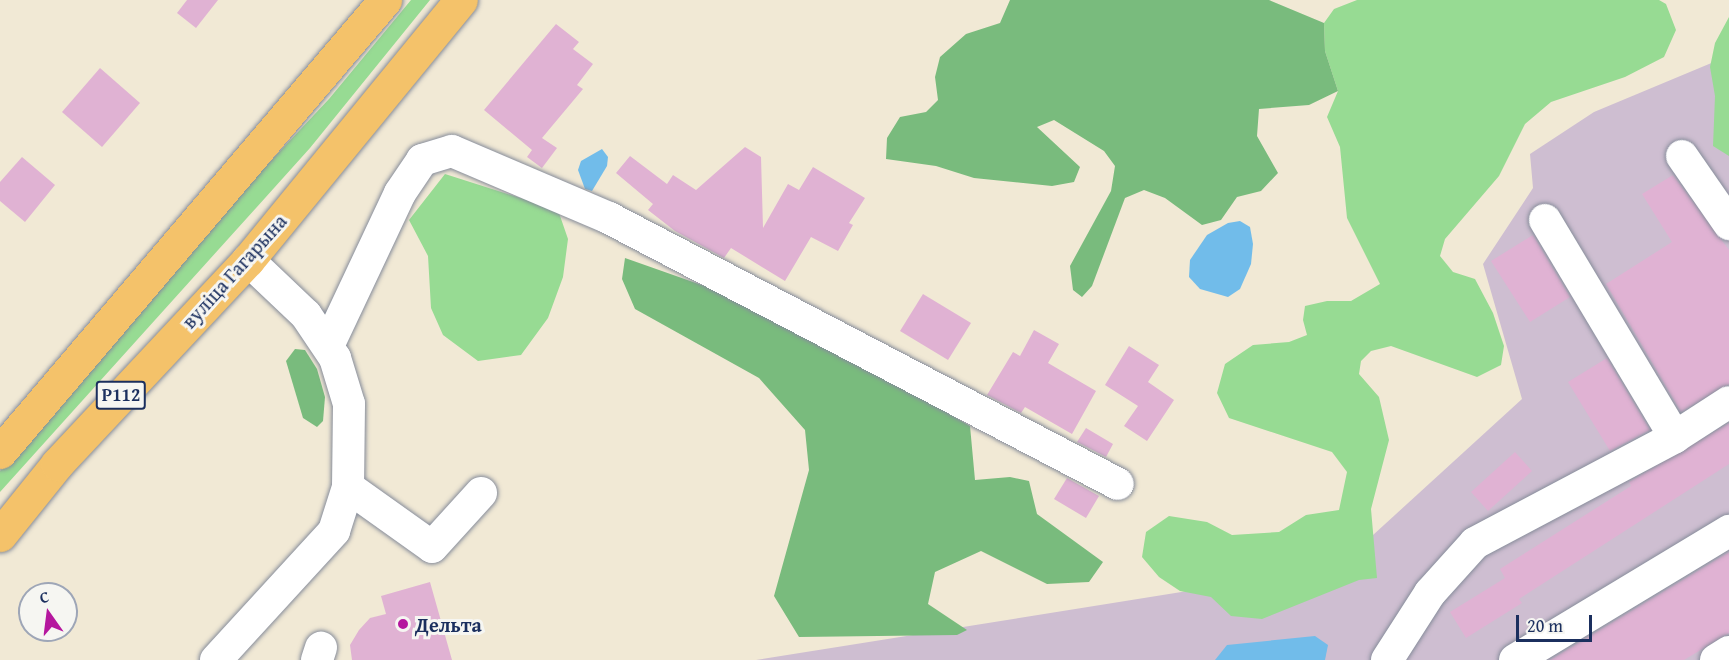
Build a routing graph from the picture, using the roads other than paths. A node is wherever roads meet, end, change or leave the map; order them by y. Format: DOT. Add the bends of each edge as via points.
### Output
graph roads {
  1 [pos="385,0"];
  2 [pos="454,5"];
  3 [pos="1682,156"];
  4 [pos="1545,220"];
  5 [pos="1729,224"];
  6 [pos="248,260"];
  7 [pos="328,346"];
  8 [pos="1729,402"];
  9 [pos="1675,438"];
  10 [pos="0,452"];
  11 [pos="1118,484"];
  12 [pos="348,487"];
  13 [pos="481,493"];
  14 [pos="1729,531"];
  15 [pos="0,535"];
  16 [pos="1729,652"];
  17 [pos="216,660"];
  18 [pos="1387,660"];
  19 [pos="1515,660"];
  20 [pos="1716,660"];
  1 -- 10 [label="main road, Р112"];
  2 -- 6 [label="main road, вуліца Гагарына / Р112"];
  3 -- 5 [label="lane"];
  4 -- 9 [label="lane"];
  6 -- 7 [label="lane" via="306,315"];
  6 -- 15 [label="main road, вуліца Гагарына / Р112" via="57,464"];
  7 -- 11 [label="lane" via="400,193 422,160 452,151 609,218"];
  7 -- 12 [label="lane" via="350,404"];
  8 -- 9 [label="lane"];
  9 -- 18 [label="lane" via="1475,543 1430,593"];
  12 -- 13 [label="lane" via="432,547"];
  12 -- 17 [label="lane" via="334,531"];
  14 -- 19 [label="lane"];
  16 -- 20 [label="lane"];
}
